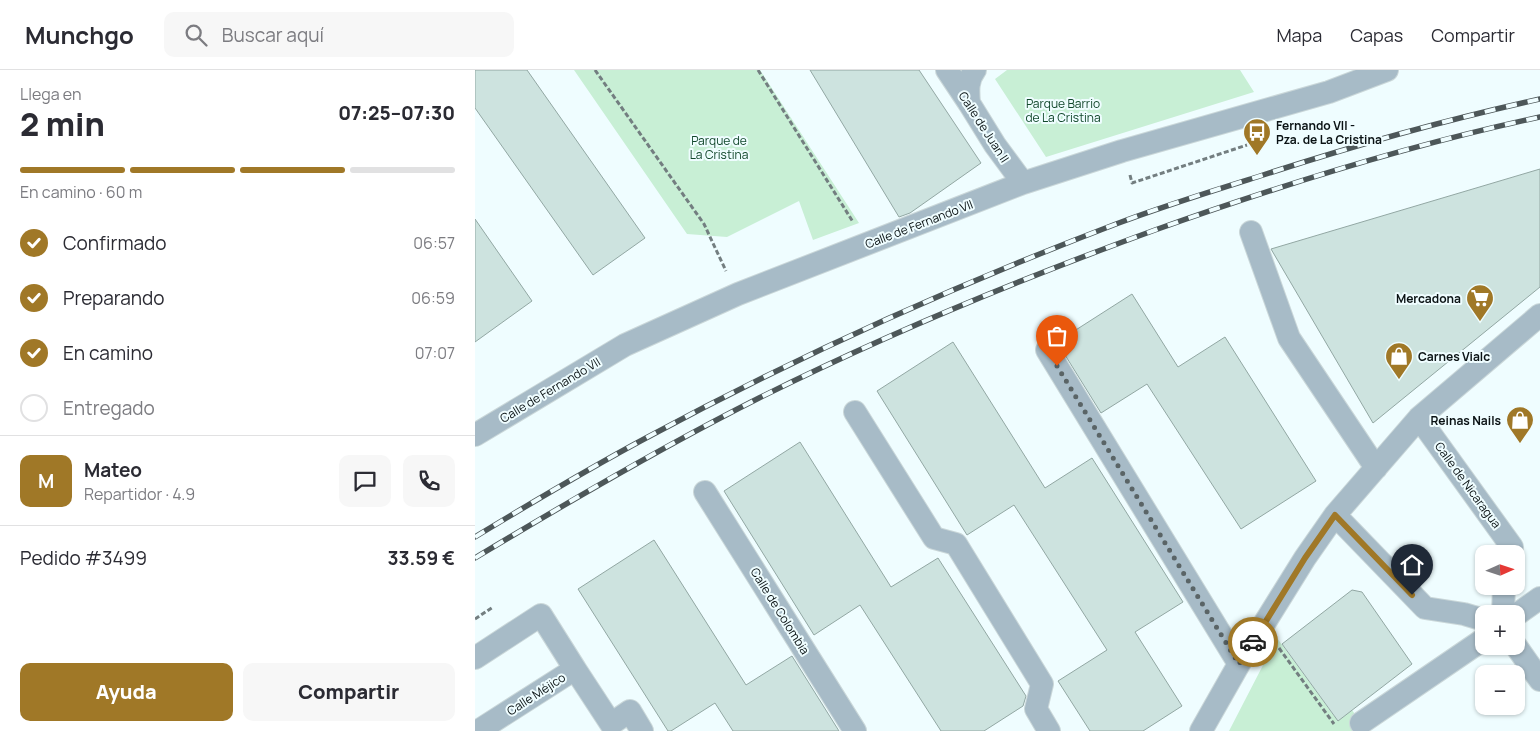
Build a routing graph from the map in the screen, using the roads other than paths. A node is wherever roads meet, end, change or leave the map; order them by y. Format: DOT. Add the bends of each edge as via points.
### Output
graph roads {
  1 [pos="947,70"];
  2 [pos="975,70"];
  3 [pos="1387,70"];
  4 [pos="969,103"];
  5 [pos="1023,183"];
  6 [pos="1251,232"];
  7 [pos="1540,315"];
  8 [pos="1047,350"];
  9 [pos="855,412"];
  10 [pos="1419,418"];
  11 [pos="475,435"];
  12 [pos="1376,468"];
  13 [pos="705,492"];
  14 [pos="1335,515"];
  15 [pos="1512,545"];
  16 [pos="1540,598"];
  17 [pos="1525,609"];
  18 [pos="1475,617"];
  19 [pos="1475,645"];
  20 [pos="1522,655"];
  21 [pos="475,658"];
  22 [pos="1239,664"];
  23 [pos="575,669"];
  24 [pos="1540,680"];
  25 [pos="1361,722"];
  26 [pos="478,731"];
  27 [pos="642,731"];
  28 [pos="855,731"];
  29 [pos="1049,731"];
  30 [pos="1201,731"];
  1 -- 4 [label="street, Calle de Juan II"];
  2 -- 4 [label="street" via="969,82"];
  3 -- 5 [label="street, Calle de Fernando VII" via="1329,92"];
  4 -- 5 [label="street, Calle de Juan II"];
  5 -- 11 [label="street, Calle de Fernando VII" via="737,294 625,345"];
  6 -- 12 [label="street" via="1289,338"];
  7 -- 10 [label="street"];
  8 -- 22 [label="street"];
  9 -- 29 [label="street" via="933,538 956,544 1042,684 1036,709"];
  10 -- 12 [label="street"];
  10 -- 15 [label="street, Calle de Nicaragua"];
  12 -- 14 [label="street"];
  13 -- 28 [label="street, Calle de Colombia"];
  14 -- 18 [label="street" via="1425,608"];
  14 -- 22 [label="street"];
  16 -- 17 [label="street"];
  19 -- 25 [label="street"];
  20 -- 24 [label="street"];
  21 -- 23 [label="street, Calle Méjico" via="541,615"];
  22 -- 30 [label="street"];
  23 -- 26 [label="street, Calle Méjico"];
  23 -- 27 [label="street" via="611,724 629,711"];
}
